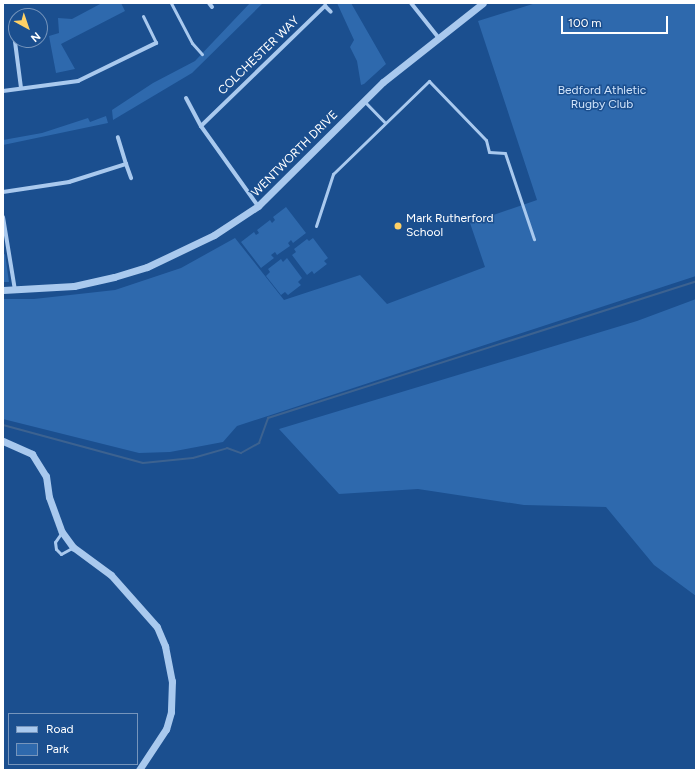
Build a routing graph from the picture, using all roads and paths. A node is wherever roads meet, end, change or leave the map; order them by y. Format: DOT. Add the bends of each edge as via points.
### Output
graph roads {
  1 [pos="171,3"];
  2 [pos="209,3"];
  3 [pos="411,3"];
  4 [pos="483,3"];
  5 [pos="212,7"];
  6 [pos="331,12"];
  7 [pos="143,16"];
  8 [pos="438,37"];
  9 [pos="156,43"];
  10 [pos="16,48"];
  11 [pos="202,54"];
  12 [pos="20,88"];
  13 [pos="3,91"];
  14 [pos="186,98"];
  15 [pos="364,101"];
  16 [pos="385,123"];
  17 [pos="201,126"];
  18 [pos="118,137"];
  19 [pos="126,164"];
  20 [pos="131,178"];
  21 [pos="3,192"];
  22 [pos="258,206"];
  23 [pos="3,217"];
  24 [pos="316,226"];
  25 [pos="534,239"];
  26 [pos="9,248"];
  27 [pos="3,249"];
  28 [pos="3,290"];
  29 [pos="15,290"];
  30 [pos="3,441"];
  31 [pos="62,532"];
  32 [pos="73,547"];
  33 [pos="138,770"];
  1 -- 11 [label="lane" via="192,43"];
  2 -- 5 [label="street"];
  3 -- 8 [label="street"];
  4 -- 8 [label="street, WENTWORTH DRIVE"];
  6 -- 17 [label="street, COLCHESTER WAY" via="325,6"];
  7 -- 9 [label="lane"];
  8 -- 15 [label="street, WENTWORTH DRIVE"];
  9 -- 12 [label="street" via="78,81"];
  10 -- 12 [label="street"];
  12 -- 13 [label="street"];
  14 -- 17 [label="street"];
  15 -- 16 [label="lane"];
  15 -- 22 [label="street, WENTWORTH DRIVE"];
  16 -- 24 [label="lane" via="333,174"];
  16 -- 25 [label="lane" via="429,81 486,140 488,152 505,153"];
  17 -- 22 [label="street"];
  18 -- 19 [label="street"];
  19 -- 20 [label="street"];
  19 -- 21 [label="street" via="69,182"];
  22 -- 29 [label="street, WENTWORTH DRIVE" via="214,235 147,267 74,286"];
  23 -- 26 [label="street"];
  26 -- 27 [label="street"];
  26 -- 29 [label="street"];
  28 -- 29 [label="street, WENTWORTH DRIVE"];
  30 -- 31 [label="street" via="23,448 39,464 46,476 51,503"];
  31 -- 32 [label="street"];
  31 -- 32 [label="lane" via="56,542 56,549 60,554 67,553"];
  32 -- 33 [label="street" via="111,576 156,627 169,659 171,712 166,729"];
}
